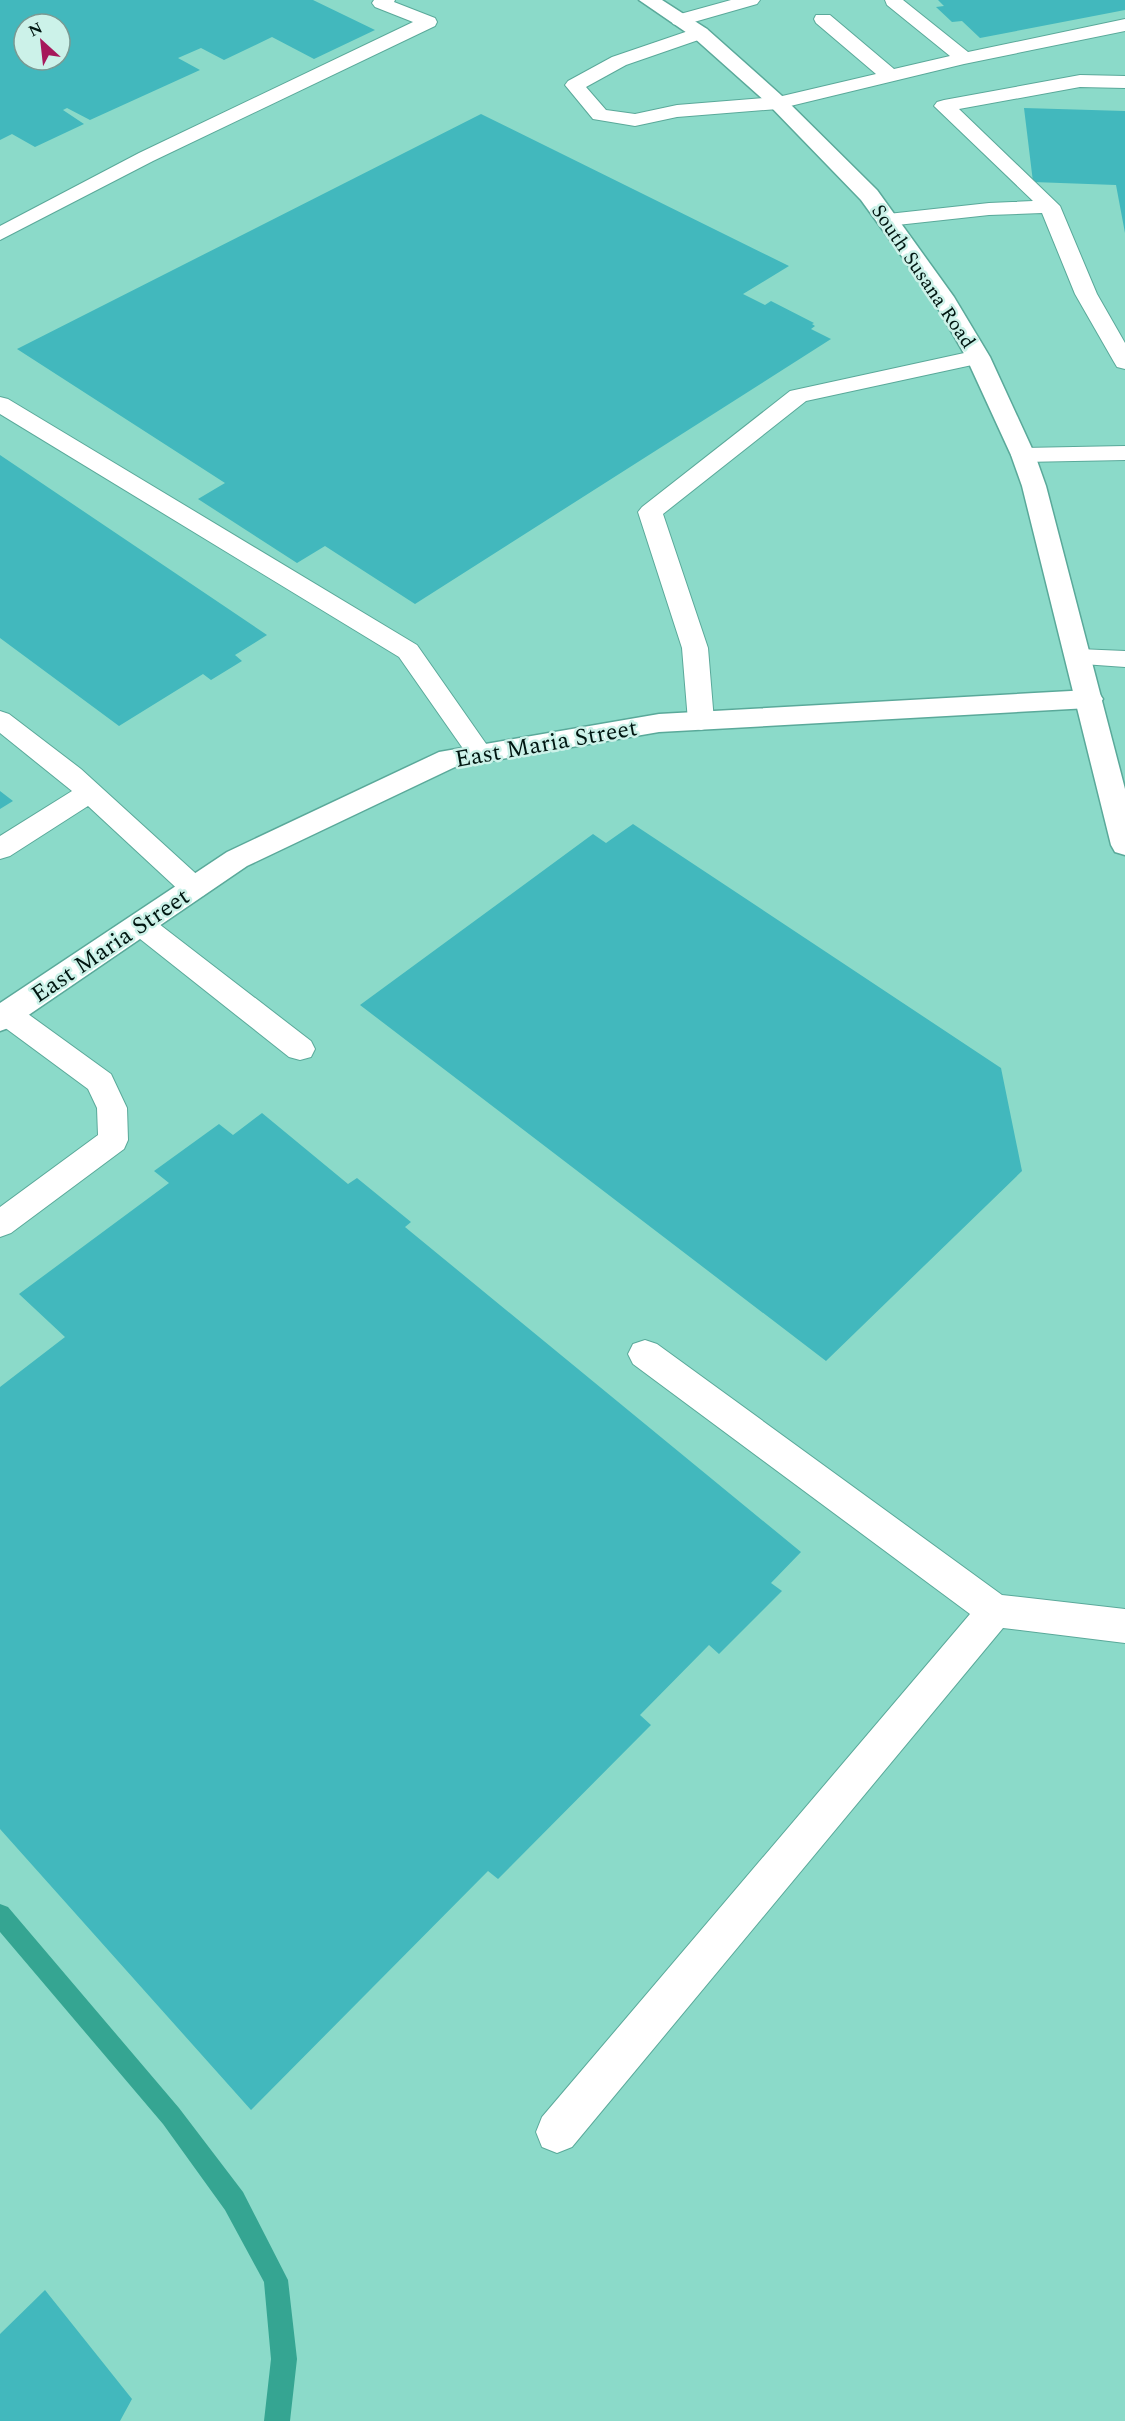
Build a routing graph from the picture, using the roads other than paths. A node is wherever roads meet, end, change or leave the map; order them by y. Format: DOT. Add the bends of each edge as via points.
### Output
graph roads {
  1 [pos="386,0"];
  2 [pos="649,0"];
  3 [pos="751,0"];
  4 [pos="893,1"];
  5 [pos="823,19"];
  6 [pos="680,20"];
  7 [pos="1125,25"];
  8 [pos="700,33"];
  9 [pos="964,58"];
  10 [pos="889,75"];
  11 [pos="1125,82"];
  12 [pos="778,103"];
  13 [pos="1050,206"];
  14 [pos="888,220"];
  15 [pos="4,227"];
  16 [pos="978,357"];
  17 [pos="1125,362"];
  18 [pos="0,404"];
  19 [pos="1125,453"];
  20 [pos="1023,455"];
  21 [pos="1078,657"];
  22 [pos="1125,659"];
  23 [pos="1089,699"];
  24 [pos="0,720"];
  25 [pos="701,721"];
  26 [pos="480,754"];
  27 [pos="90,792"];
  28 [pos="1125,845"];
  29 [pos="0,849"];
  30 [pos="194,888"];
  31 [pos="140,924"];
  32 [pos="4,1017"];
  33 [pos="300,1049"];
  34 [pos="0,1224"];
  35 [pos="645,1354"];
  36 [pos="995,1611"];
  37 [pos="1125,1626"];
  38 [pos="557,2132"];
  1 -- 15 [label="lane" via="381,3 428,22"];
  2 -- 6 [label="street, South Susana Road"];
  3 -- 6 [label="lane"];
  4 -- 9 [label="lane"];
  5 -- 10 [label="lane"];
  6 -- 8 [label="street, South Susana Road"];
  7 -- 9 [label="lane"];
  8 -- 12 [label="street, South Susana Road"];
  8 -- 12 [label="lane" via="619,61 575,85 600,115 635,120 676,111"];
  9 -- 10 [label="lane"];
  10 -- 12 [label="lane"];
  11 -- 13 [label="lane" via="1080,81 944,106"];
  12 -- 14 [label="street, South Susana Road" via="869,195"];
  13 -- 14 [label="lane"];
  13 -- 17 [label="lane" via="1086,294"];
  14 -- 16 [label="street, South Susana Road" via="943,297"];
  16 -- 20 [label="street, South Susana Road"];
  16 -- 25 [label="lane" via="798,396 650,512 696,648"];
  18 -- 26 [label="lane" via="408,651"];
  19 -- 20 [label="lane"];
  20 -- 21 [label="street, South Susana Road"];
  21 -- 22 [label="lane"];
  21 -- 23 [label="street, South Susana Road"];
  23 -- 25 [label="street, East Maria Street"];
  23 -- 28 [label="street, South Susana Road"];
  24 -- 27 [label="lane"];
  25 -- 26 [label="street, East Maria Street" via="659,723"];
  26 -- 30 [label="street, East Maria Street" via="449,759 237,860"];
  27 -- 29 [label="lane"];
  27 -- 30 [label="lane"];
  30 -- 31 [label="street, East Maria Street"];
  31 -- 32 [label="street, East Maria Street"];
  31 -- 33 [label="lane"];
  32 -- 34 [label="lane" via="100,1082 112,1107 113,1140"];
  35 -- 36 [label="lane"];
  36 -- 37 [label="lane"];
  36 -- 38 [label="lane"];
}
